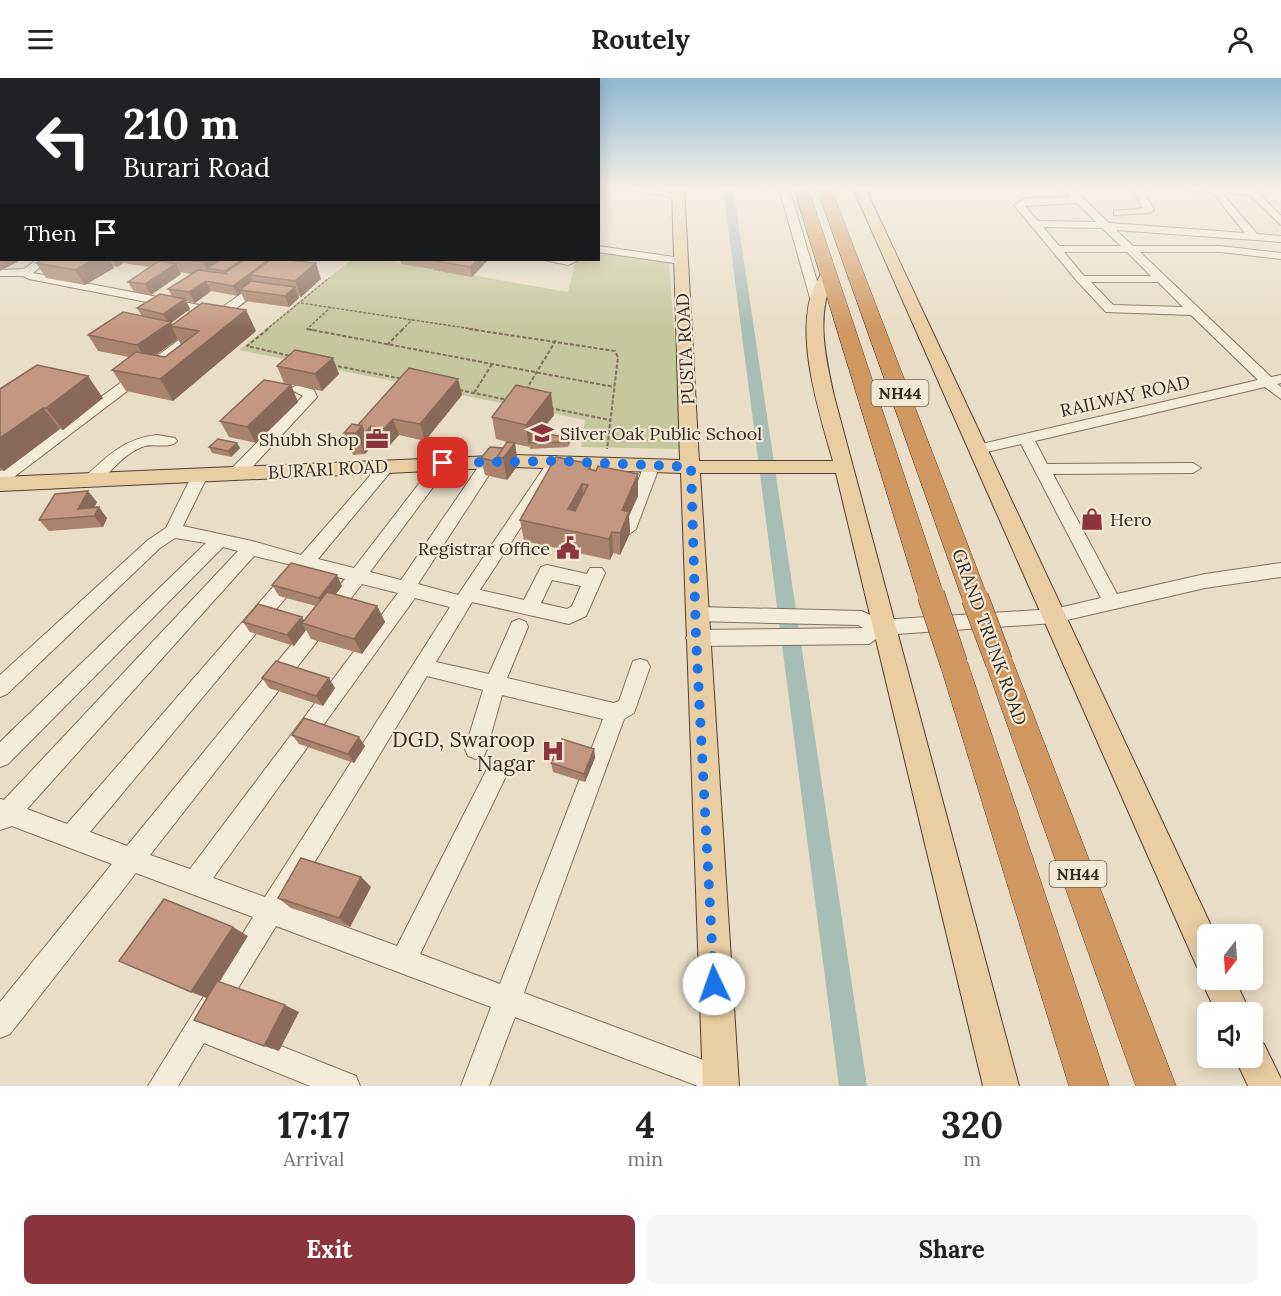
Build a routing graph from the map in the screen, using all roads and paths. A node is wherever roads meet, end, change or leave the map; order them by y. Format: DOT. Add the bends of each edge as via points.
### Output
graph roads {
  1 [pos="680,235"];
  2 [pos="798,235"];
  3 [pos="816,235"];
  4 [pos="841,235"];
  5 [pos="880,235"];
  6 [pos="1044,235"];
  7 [pos="1115,235"];
  8 [pos="1239,235"];
  9 [pos="1253,236"];
  10 [pos="1281,239"];
  11 [pos="600,249"];
  12 [pos="1056,249"];
  13 [pos="1131,250"];
  14 [pos="1281,256"];
  15 [pos="41,261"];
  16 [pos="288,261"];
  17 [pos="681,261"];
  18 [pos="27,272"];
  19 [pos="0,273"];
  20 [pos="828,274"];
  21 [pos="329,278"];
  22 [pos="1081,279"];
  23 [pos="1160,279"];
  24 [pos="816,298"];
  25 [pos="301,303"];
  26 [pos="332,307"];
  27 [pos="1195,311"];
  28 [pos="223,313"];
  29 [pos="414,319"];
  30 [pos="556,340"];
  31 [pos="387,345"];
  32 [pos="301,358"];
  33 [pos="324,363"];
  34 [pos="492,364"];
  35 [pos="536,372"];
  36 [pos="404,379"];
  37 [pos="1274,381"];
  38 [pos="614,387"];
  39 [pos="450,388"];
  40 [pos="297,389"];
  41 [pos="525,392"];
  42 [pos="474,393"];
  43 [pos="1281,395"];
  44 [pos="519,402"];
  45 [pos="542,406"];
  46 [pos="610,420"];
  47 [pos="1026,438"];
  48 [pos="171,441"];
  49 [pos="978,449"];
  50 [pos="490,461"];
  51 [pos="556,461"];
  52 [pos="443,463"];
  53 [pos="605,463"];
  54 [pos="652,465"];
  55 [pos="387,466"];
  56 [pos="691,467"];
  57 [pos="844,467"];
  58 [pos="1193,468"];
  59 [pos="1042,469"];
  60 [pos="237,473"];
  61 [pos="200,475"];
  62 [pos="0,479"];
  63 [pos="92,480"];
  64 [pos="0,484"];
  65 [pos="628,529"];
  66 [pos="172,532"];
  67 [pos="220,540"];
  68 [pos="252,547"];
  69 [pos="305,561"];
  70 [pos="1281,570"];
  71 [pos="360,575"];
  72 [pos="408,589"];
  73 [pos="465,599"];
  74 [pos="1113,603"];
  75 [pos="529,609"];
  76 [pos="1054,616"];
  77 [pos="696,626"];
  78 [pos="519,627"];
  79 [pos="880,627"];
  80 [pos="423,667"];
  81 [pos="640,667"];
  82 [pos="495,684"];
  83 [pos="0,688"];
  84 [pos="616,713"];
  85 [pos="476,749"];
  86 [pos="0,757"];
  87 [pos="495,776"];
  88 [pos="3,815"];
  89 [pos="71,837"];
  90 [pos="129,860"];
  91 [pos="195,884"];
  92 [pos="270,911"];
  93 [pos="1197,932"];
  94 [pos="403,962"];
  95 [pos="508,1001"];
  96 [pos="0,1024"];
  97 [pos="198,1027"];
  98 [pos="1258,1068"];
  99 [pos="720,1083"];
  100 [pos="162,1086"];
  101 [pos="346,1086"];
  102 [pos="475,1086"];
  103 [pos="1001,1086"];
  104 [pos="1089,1086"];
  105 [pos="1156,1086"];
  106 [pos="1266,1086"];
  1 -- 17 [label="main road, PUSTA ROAD"];
  2 -- 24 [label="street"];
  3 -- 20 [label="highway, NH44"];
  4 -- 105 [label="highway, GRAND TRUNK ROAD / NH44, bridge"];
  5 -- 49 [label="main road"];
  6 -- 12 [label="street"];
  7 -- 13 [label="street"];
  8 -- 9 [label="street"];
  9 -- 10 [label="street"];
  11 -- 17 [label="street"];
  12 -- 13 [label="street"];
  12 -- 22 [label="street"];
  13 -- 14 [label="street" via="1220,249"];
  13 -- 23 [label="street"];
  15 -- 18 [label="street"];
  16 -- 28 [label="street"];
  17 -- 56 [label="main road, PUSTA ROAD"];
  18 -- 19 [label="street"];
  18 -- 28 [label="street" via="36,278"];
  20 -- 24 [label="main road"];
  20 -- 104 [label="highway, NH44, bridge"];
  21 -- 25 [label="path"];
  22 -- 23 [label="street"];
  22 -- 27 [label="street" via="1104,304 1116,310"];
  23 -- 27 [label="street"];
  24 -- 57 [label="main road" via="821,388"];
  25 -- 26 [label="path"];
  25 -- 32 [label="path" via="247,346"];
  26 -- 29 [label="path"];
  26 -- 31 [label="path" via="307,329"];
  27 -- 37 [label="street"];
  28 -- 62 [label="street"];
  29 -- 30 [label="path"];
  29 -- 31 [label="path"];
  30 -- 35 [label="path"];
  30 -- 38 [label="path" via="615,351 618,357"];
  31 -- 34 [label="path"];
  33 -- 36 [label="path"];
  34 -- 35 [label="path"];
  34 -- 42 [label="path"];
  35 -- 38 [label="path"];
  35 -- 41 [label="path"];
  37 -- 43 [label="street"];
  37 -- 47 [label="street, RAILWAY ROAD"];
  38 -- 46 [label="path"];
  39 -- 42 [label="path"];
  40 -- 60 [label="street" via="310,397"];
  42 -- 44 [label="path"];
  45 -- 46 [label="path"];
  46 -- 53 [label="path"];
  47 -- 49 [label="street, RAILWAY ROAD"];
  47 -- 59 [label="street"];
  48 -- 63 [label="street" via="132,443"];
  49 -- 76 [label="main road"];
  50 -- 51 [label="main road, BURARI ROAD"];
  50 -- 52 [label="main road, BURARI ROAD"];
  50 -- 72 [label="street"];
  51 -- 53 [label="main road, BURARI ROAD"];
  51 -- 73 [label="street"];
  52 -- 55 [label="main road, BURARI ROAD"];
  52 -- 71 [label="street"];
  53 -- 54 [label="main road, BURARI ROAD"];
  54 -- 56 [label="main road, BURARI ROAD"];
  54 -- 65 [label="street" via="638,488"];
  55 -- 60 [label="main road, BURARI ROAD"];
  55 -- 69 [label="street"];
  56 -- 57 [label="main road, BURARI ROAD"];
  56 -- 77 [label="main road, PUSTA ROAD"];
  57 -- 79 [label="main road"];
  58 -- 59 [label="street"];
  59 -- 74 [label="street"];
  60 -- 61 [label="main road, BURARI ROAD"];
  61 -- 63 [label="main road, BURARI ROAD"];
  61 -- 66 [label="street"];
  63 -- 64 [label="main road, BURARI ROAD"];
  66 -- 67 [label="street"];
  66 -- 83 [label="street" via="154,544"];
  67 -- 68 [label="street"];
  67 -- 86 [label="street"];
  68 -- 69 [label="street"];
  68 -- 88 [label="street"];
  69 -- 71 [label="street"];
  69 -- 89 [label="street"];
  70 -- 74 [label="street" via="1205,581"];
  71 -- 72 [label="street"];
  71 -- 90 [label="street"];
  72 -- 73 [label="street"];
  72 -- 91 [label="street"];
  73 -- 75 [label="street"];
  73 -- 80 [label="street"];
  74 -- 76 [label="street"];
  75 -- 75 [label="street" via="569,617 579,611 594,577 547,572"];
  76 -- 79 [label="street"];
  76 -- 93 [label="main road"];
  77 -- 79 [label="street" via="869,636"];
  77 -- 99 [label="main road, PUSTA ROAD"];
  78 -- 82 [label="street"];
  79 -- 103 [label="main road"];
  80 -- 82 [label="street"];
  80 -- 92 [label="street"];
  81 -- 84 [label="street" via="627,707"];
  82 -- 84 [label="street"];
  82 -- 85 [label="street"];
  84 -- 95 [label="street"];
  87 -- 94 [label="street"];
  88 -- 89 [label="street"];
  89 -- 90 [label="street"];
  90 -- 91 [label="street"];
  90 -- 96 [label="street"];
  91 -- 92 [label="street"];
  92 -- 94 [label="street"];
  92 -- 97 [label="street"];
  94 -- 95 [label="street"];
  95 -- 99 [label="street"];
  95 -- 102 [label="street"];
  97 -- 100 [label="street"];
  97 -- 101 [label="street"];
  98 -- 106 [label="main road"];
}
